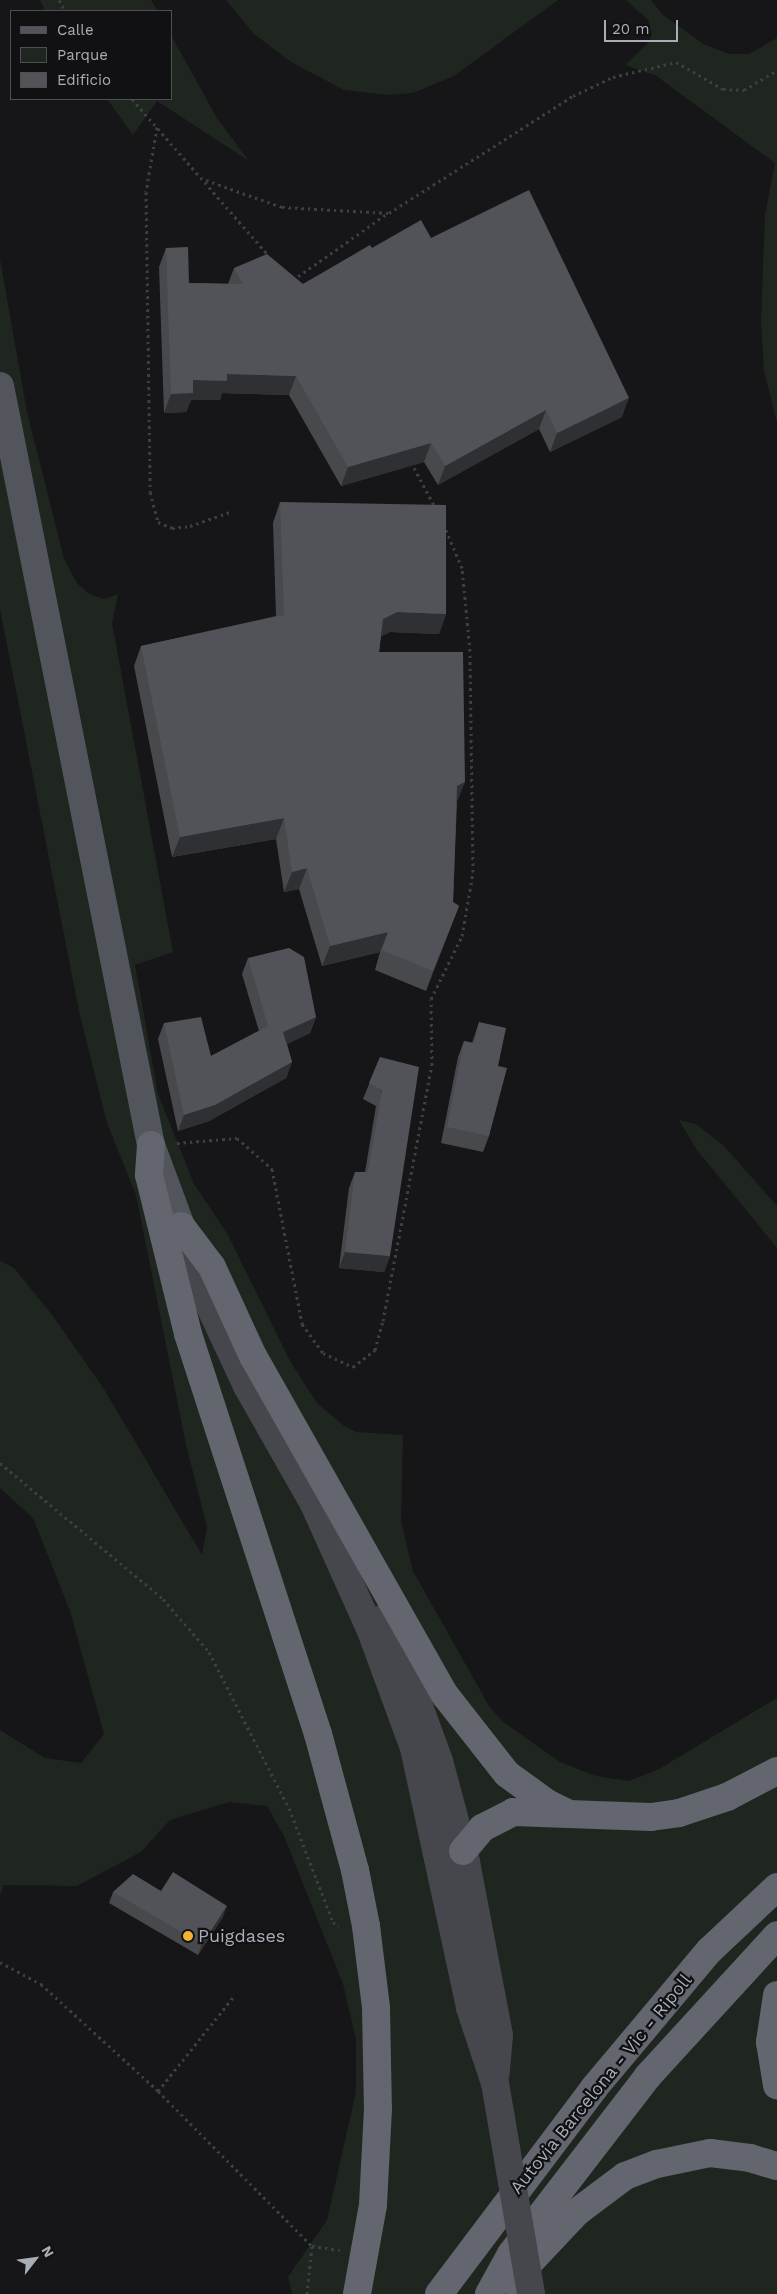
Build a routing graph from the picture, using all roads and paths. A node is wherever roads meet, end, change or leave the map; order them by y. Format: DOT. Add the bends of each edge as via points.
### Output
graph roads {
  1 [pos="777,70"];
  2 [pos="133,100"];
  3 [pos="157,126"];
  4 [pos="205,180"];
  5 [pos="389,213"];
  6 [pos="276,263"];
  7 [pos="287,274"];
  8 [pos="293,280"];
  9 [pos="299,285"];
  10 [pos="0,386"];
  11 [pos="406,454"];
  12 [pos="230,512"];
  13 [pos="438,514"];
  14 [pos="442,523"];
  15 [pos="151,1145"];
  16 [pos="181,1226"];
  17 [pos="0,1463"];
  18 [pos="314,1504"];
  19 [pos="777,1771"];
  20 [pos="570,1814"];
  21 [pos="463,1851"];
  22 [pos="777,1886"];
  23 [pos="366,1926"];
  24 [pos="777,1935"];
  25 [pos="0,1962"];
  26 [pos="777,1994"];
  27 [pos="234,1996"];
  28 [pos="492,2073"];
  29 [pos="777,2085"];
  30 [pos="158,2091"];
  31 [pos="777,2166"];
  32 [pos="492,2289"];
  33 [pos="307,2294"];
  34 [pos="357,2294"];
  35 [pos="439,2294"];
  36 [pos="531,2294"];
  1 -- 5 [label="path" via="744,90 723,88 676,62 613,77 573,96"];
  2 -- 3 [label="path"];
  3 -- 4 [label="path"];
  3 -- 12 [label="path" via="146,192 150,492 158,522 172,528 190,526"];
  4 -- 5 [label="path" via="282,206"];
  4 -- 6 [label="path" via="243,229"];
  5 -- 8 [label="path"];
  7 -- 8 [label="path"];
  8 -- 9 [label="path"];
  10 -- 15 [label="main road"];
  11 -- 13 [label="path"];
  14 -- 15 [label="path" via="462,568 470,651 473,872 462,936 431,999 432,1065 383,1321 374,1350 353,1367 323,1353 302,1324 272,1169 237,1138"];
  15 -- 16 [label="main road"];
  15 -- 23 [label="highway" via="149,1175 188,1334 318,1734 355,1870"];
  16 -- 18 [label="street" via="200,1283 247,1386"];
  16 -- 20 [label="highway" via="212,1267 253,1356 445,1696 507,1774 547,1803"];
  17 -- 23 [label="path" via="163,1599 209,1652 289,1808 333,1922 346,1930"];
  18 -- 21 [label="street" via="337,1533 400,1654 439,1762"];
  18 -- 28 [label="street" via="371,1631 414,1748 468,1999"];
  19 -- 20 [label="highway" via="727,1797 679,1813 625,1818"];
  20 -- 21 [label="highway" via="526,1811 502,1816 477,1832"];
  21 -- 28 [label="street" via="498,2026"];
  22 -- 35 [label="highway, Autovia Barcelona - Vic - Ripoll" via="710,1950 594,2088"];
  23 -- 34 [label="highway" via="376,2008 378,2109 373,2205"];
  24 -- 32 [label="highway, Autovia Barcelona - Vic - Ripoll" via="648,2076 511,2254"];
  25 -- 30 [label="path" via="41,1984"];
  26 -- 29 [label="highway" via="770,2042"];
  27 -- 30 [label="path"];
  28 -- 36 [label="street, bridge"];
  30 -- 33 [label="path" via="312,2246"];
  31 -- 32 [label="highway" via="750,2158 710,2153 657,2164 625,2176 577,2212 514,2280"];
}
